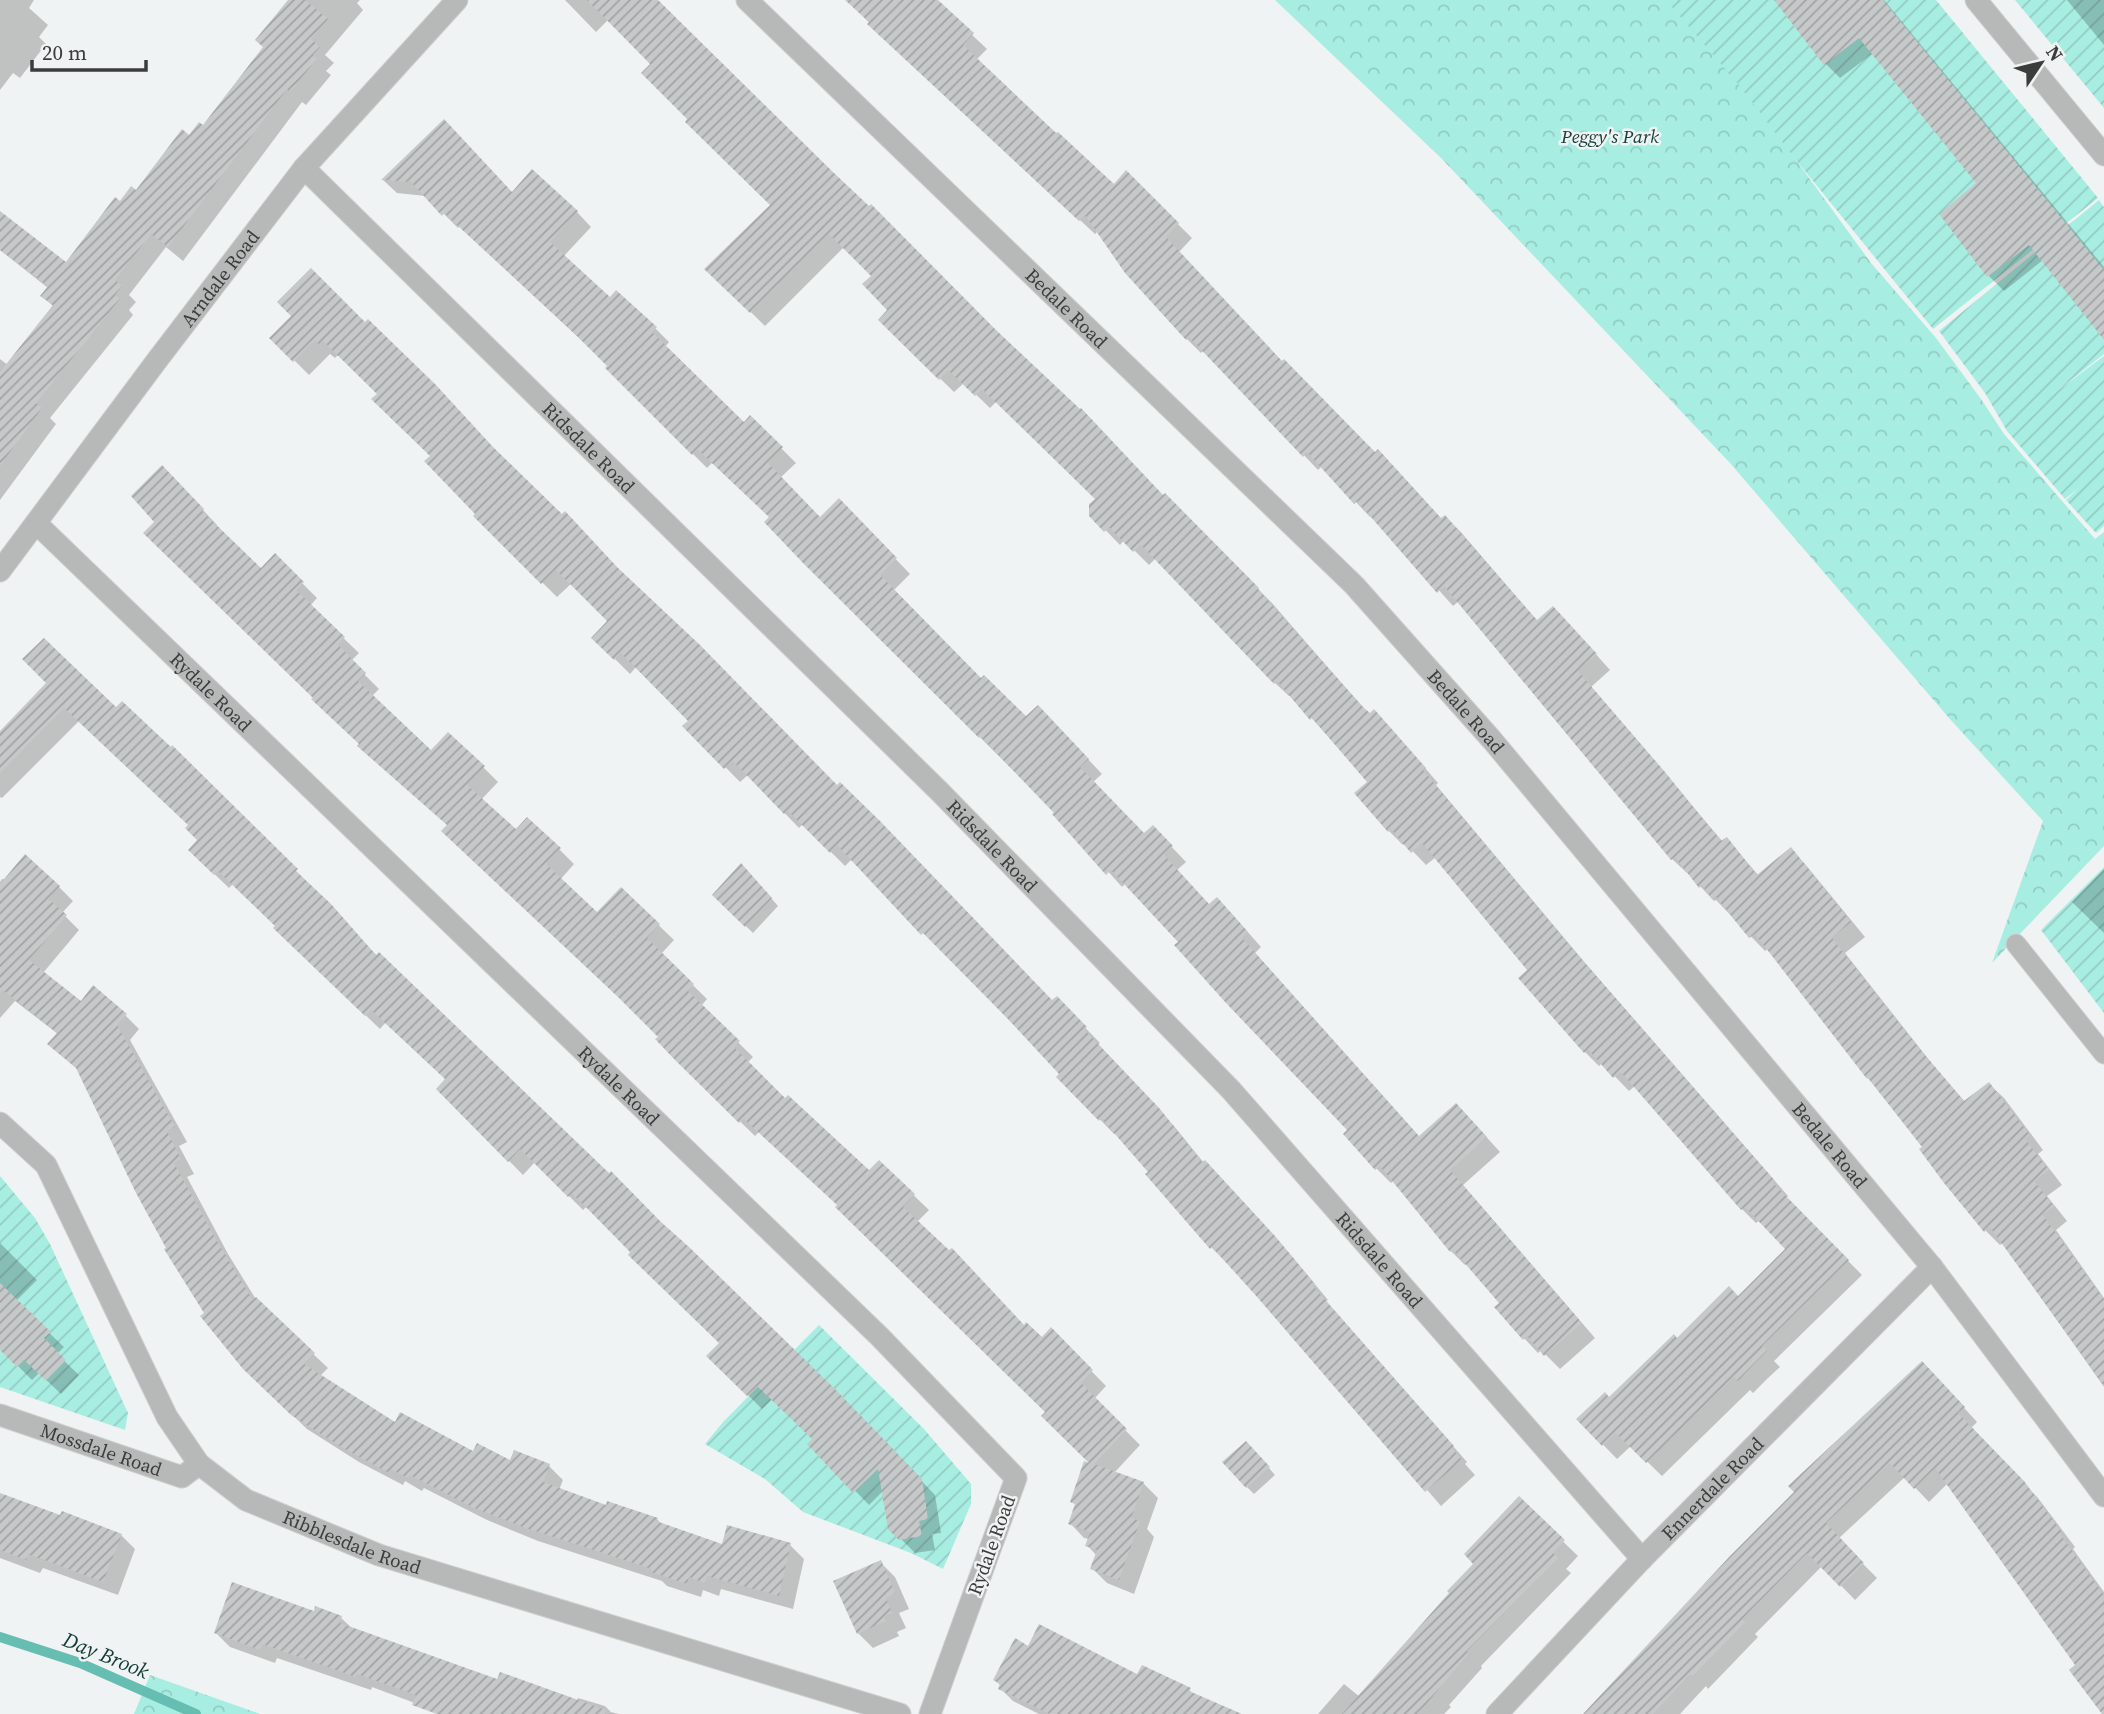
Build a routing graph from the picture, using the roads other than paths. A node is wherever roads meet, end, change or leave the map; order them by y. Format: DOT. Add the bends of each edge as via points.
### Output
graph roads {
  1 [pos="457,0"];
  2 [pos="747,0"];
  3 [pos="1976,0"];
  4 [pos="2104,155"];
  5 [pos="304,168"];
  6 [pos="36,523"];
  7 [pos="0,571"];
  8 [pos="2016,944"];
  9 [pos="2104,1054"];
  10 [pos="0,1123"];
  11 [pos="1932,1267"];
  12 [pos="0,1415"];
  13 [pos="199,1464"];
  14 [pos="2104,1496"];
  15 [pos="1642,1559"];
  16 [pos="900,1714"];
  17 [pos="930,1714"];
  18 [pos="1497,1714"];
  1 -- 5 [label="street, Arndale Road"];
  2 -- 11 [label="street, Bedale Road" via="1354,585 1492,740"];
  3 -- 4 [label="street"];
  5 -- 6 [label="street, Arndale Road"];
  5 -- 15 [label="street, Ridsdale Road" via="940,792 1231,1090"];
  6 -- 7 [label="street, Arndale Road"];
  6 -- 17 [label="street, Rydale Road" via="880,1337 1016,1478"];
  8 -- 9 [label="lane"];
  10 -- 13 [label="street, Ribblesdale Road" via="46,1165 167,1417"];
  11 -- 14 [label="street, Bedale Road"];
  11 -- 15 [label="street, Ennerdale Road"];
  12 -- 13 [label="street, Mossdale Road" via="182,1477"];
  13 -- 16 [label="street, Ribblesdale Road" via="246,1500 379,1555"];
  15 -- 18 [label="street, Ennerdale Road"];
}
